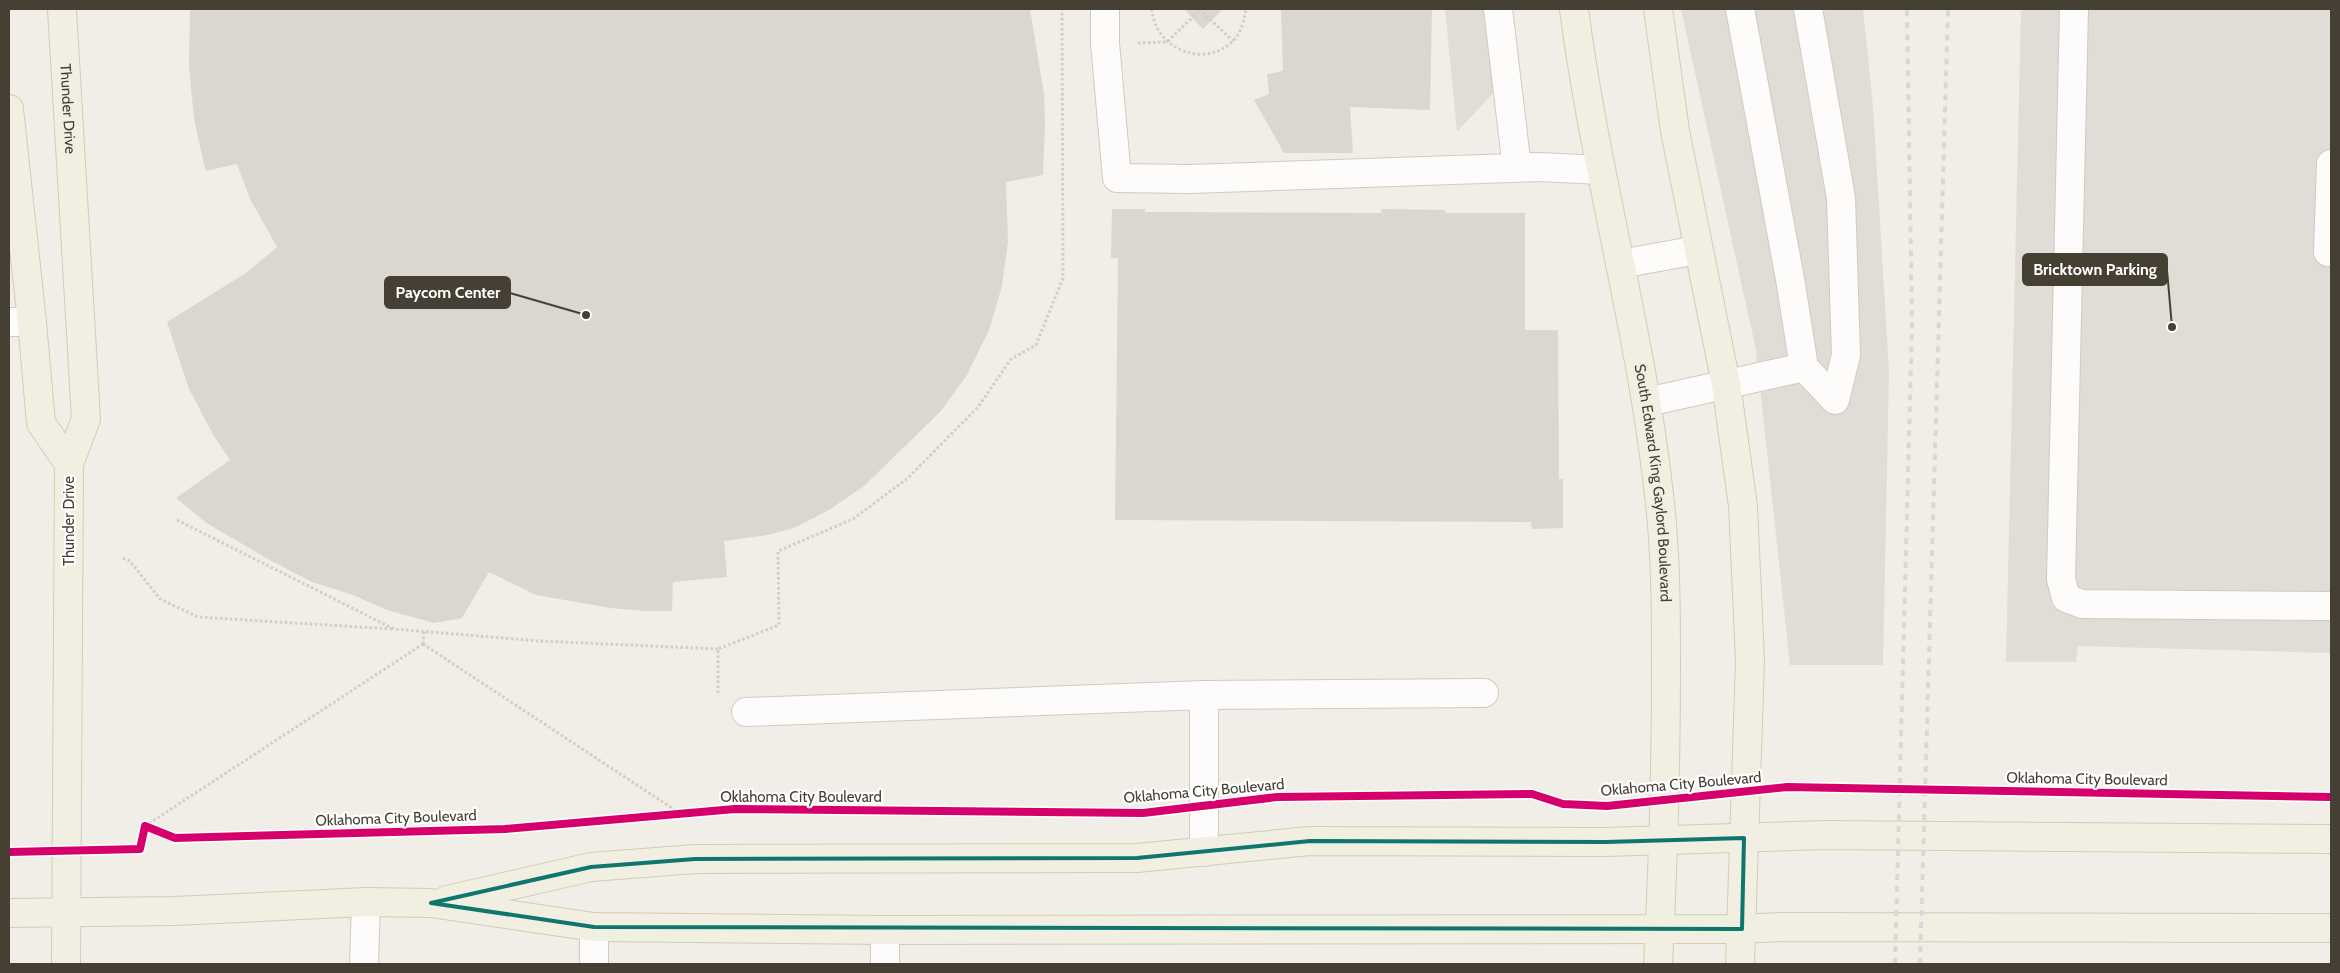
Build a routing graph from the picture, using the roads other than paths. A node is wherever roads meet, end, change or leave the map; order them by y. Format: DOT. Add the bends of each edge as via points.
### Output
graph roads {
  1 [pos="62,9"];
  2 [pos="1105,9"];
  3 [pos="1498,9"];
  4 [pos="1574,9"];
  5 [pos="1658,9"];
  6 [pos="1740,9"];
  7 [pos="1808,9"];
  8 [pos="2074,9"];
  9 [pos="9,110"];
  10 [pos="2331,164"];
  11 [pos="1517,168"];
  12 [pos="1600,170"];
  13 [pos="1698,250"];
  14 [pos="2331,252"];
  15 [pos="1620,264"];
  16 [pos="20,322"];
  17 [pos="1804,367"];
  18 [pos="1726,384"];
  19 [pos="1647,402"];
  20 [pos="69,464"];
  21 [pos="2331,606"];
  22 [pos="1484,693"];
  23 [pos="1204,694"];
  24 [pos="746,712"];
  25 [pos="1744,838"];
  26 [pos="2331,839"];
  27 [pos="1663,840"];
  28 [pos="1204,852"];
  29 [pos="366,902"];
  30 [pos="431,903"];
  31 [pos="9,913"];
  32 [pos="66,913"];
  33 [pos="594,927"];
  34 [pos="2331,928"];
  35 [pos="1660,929"];
  36 [pos="1742,929"];
  37 [pos="885,930"];
  38 [pos="66,964"];
  39 [pos="364,964"];
  40 [pos="594,964"];
  41 [pos="885,964"];
  42 [pos="1658,964"];
  43 [pos="1740,964"];
  1 -- 20 [label="main road, Thunder Drive" via="86,420"];
  2 -- 11 [label="street" via="1117,178 1190,179"];
  3 -- 11 [label="street"];
  4 -- 12 [label="main road, South Edward King Gaylord Boulevard"];
  5 -- 13 [label="main road" via="1675,131"];
  6 -- 17 [label="street"];
  7 -- 17 [label="street" via="1841,198 1846,355 1835,400"];
  8 -- 21 [label="street" via="2062,592 2066,598 2082,604"];
  9 -- 16 [label="main road, Thunder Drive"];
  10 -- 14 [label="street" via="2328,252"];
  11 -- 12 [label="street"];
  12 -- 15 [label="main road, South Edward King Gaylord Boulevard"];
  13 -- 15 [label="street"];
  13 -- 18 [label="main road"];
  15 -- 19 [label="main road, South Edward King Gaylord Boulevard"];
  16 -- 20 [label="main road, Thunder Drive" via="41,423"];
  17 -- 18 [label="street"];
  18 -- 19 [label="street"];
  18 -- 25 [label="main road" via="1743,506 1750,650"];
  19 -- 27 [label="main road, South Edward King Gaylord Boulevard" via="1660,496 1666,590"];
  20 -- 32 [label="main road, Thunder Drive"];
  22 -- 23 [label="street"];
  23 -- 24 [label="street"];
  23 -- 28 [label="street"];
  25 -- 26 [label="main road" via="1835,835"];
  25 -- 27 [label="main road"];
  25 -- 36 [label="main road"];
  27 -- 28 [label="main road" via="1310,841"];
  27 -- 35 [label="main road, South Edward King Gaylord Boulevard"];
  28 -- 30 [label="main road" via="1137,858 695,859 591,867"];
  29 -- 30 [label="main road"];
  29 -- 32 [label="main road"];
  29 -- 39 [label="street"];
  30 -- 33 [label="main road"];
  31 -- 32 [label="main road"];
  32 -- 38 [label="main road, Thunder Drive"];
  33 -- 37 [label="main road"];
  33 -- 40 [label="street"];
  34 -- 36 [label="main road"];
  35 -- 36 [label="main road"];
  35 -- 37 [label="main road"];
  35 -- 42 [label="main road, South Edward King Gaylord Boulevard"];
  36 -- 43 [label="main road"];
  37 -- 41 [label="street"];
}
